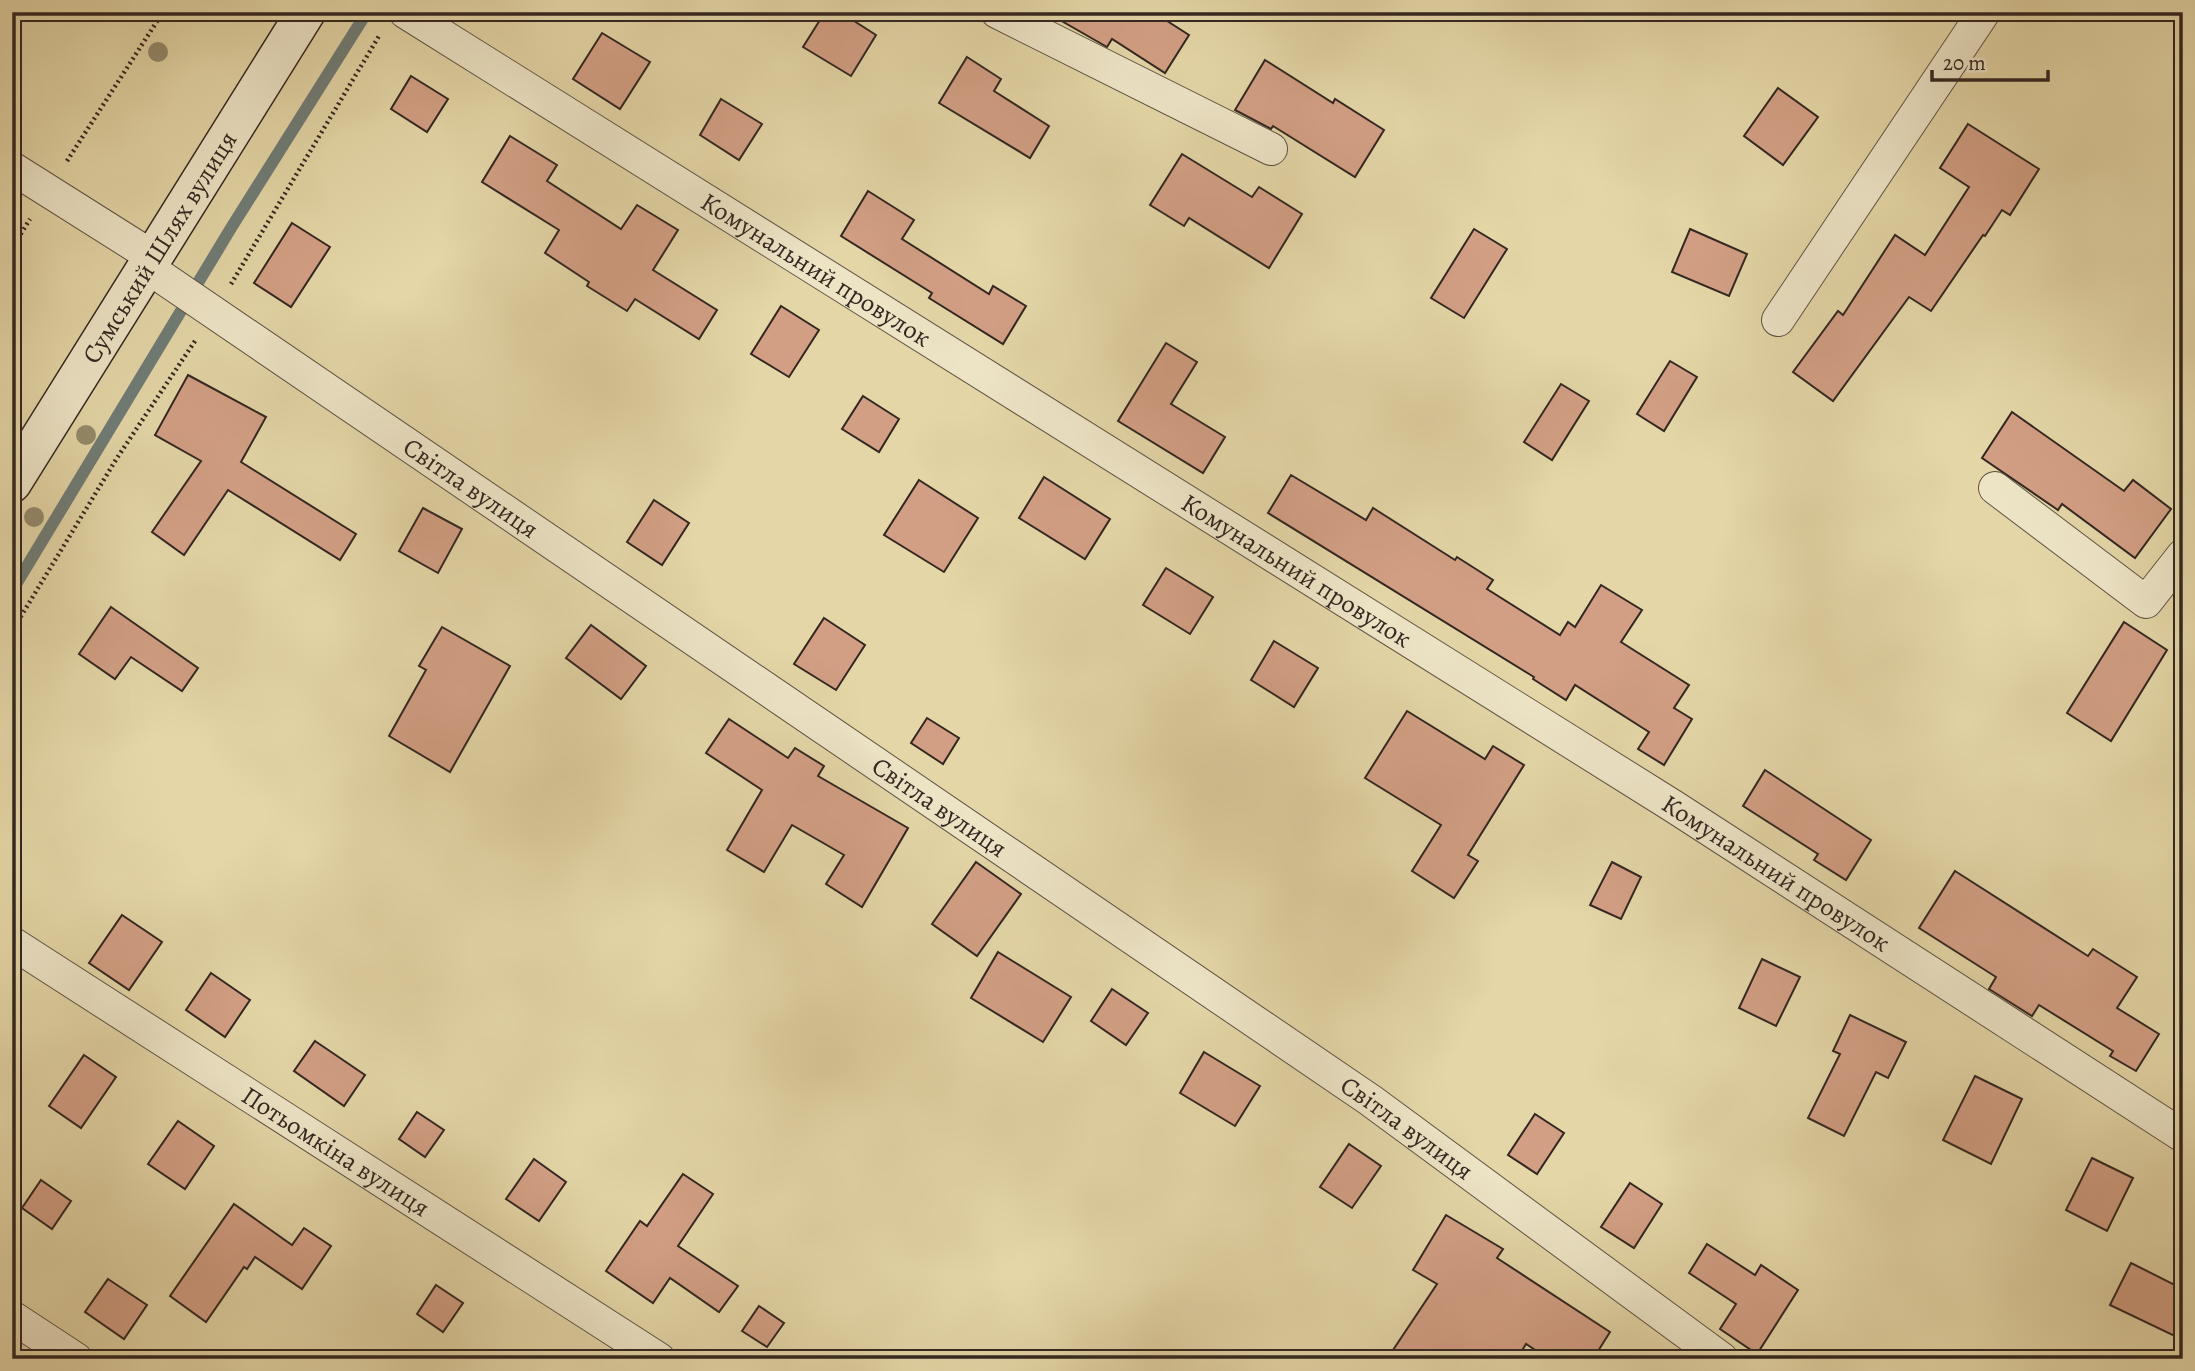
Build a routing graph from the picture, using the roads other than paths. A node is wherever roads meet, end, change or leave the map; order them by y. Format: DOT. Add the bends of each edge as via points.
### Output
graph roads {
  1 [pos="306,12"];
  2 [pos="405,12"];
  3 [pos="997,12"];
  4 [pos="1984,12"];
  5 [pos="1271,149"];
  6 [pos="12,168"];
  7 [pos="150,262"];
  8 [pos="1778,320"];
  9 [pos="12,483"];
  10 [pos="1995,488"];
  11 [pos="2183,555"];
  12 [pos="12,943"];
  13 [pos="2183,1136"];
  14 [pos="12,1317"];
  15 [pos="76,1359"];
  16 [pos="659,1359"];
  17 [pos="1723,1359"];
  1 -- 7 [label="main road, Сумський Шлях вулиця"];
  2 -- 13 [label="street, Комунальний провулок" via="1673,806"];
  3 -- 5 [label="street"];
  4 -- 8 [label="street"];
  6 -- 7 [label="street, Світла вулиця"];
  7 -- 9 [label="main road, Сумський Шлях вулиця"];
  7 -- 17 [label="street, Світла вулиця" via="1370,1100"];
  10 -- 11 [label="street" via="2146,602"];
  12 -- 16 [label="street, Потьомкіна вулиця"];
  14 -- 15 [label="street"];
}
